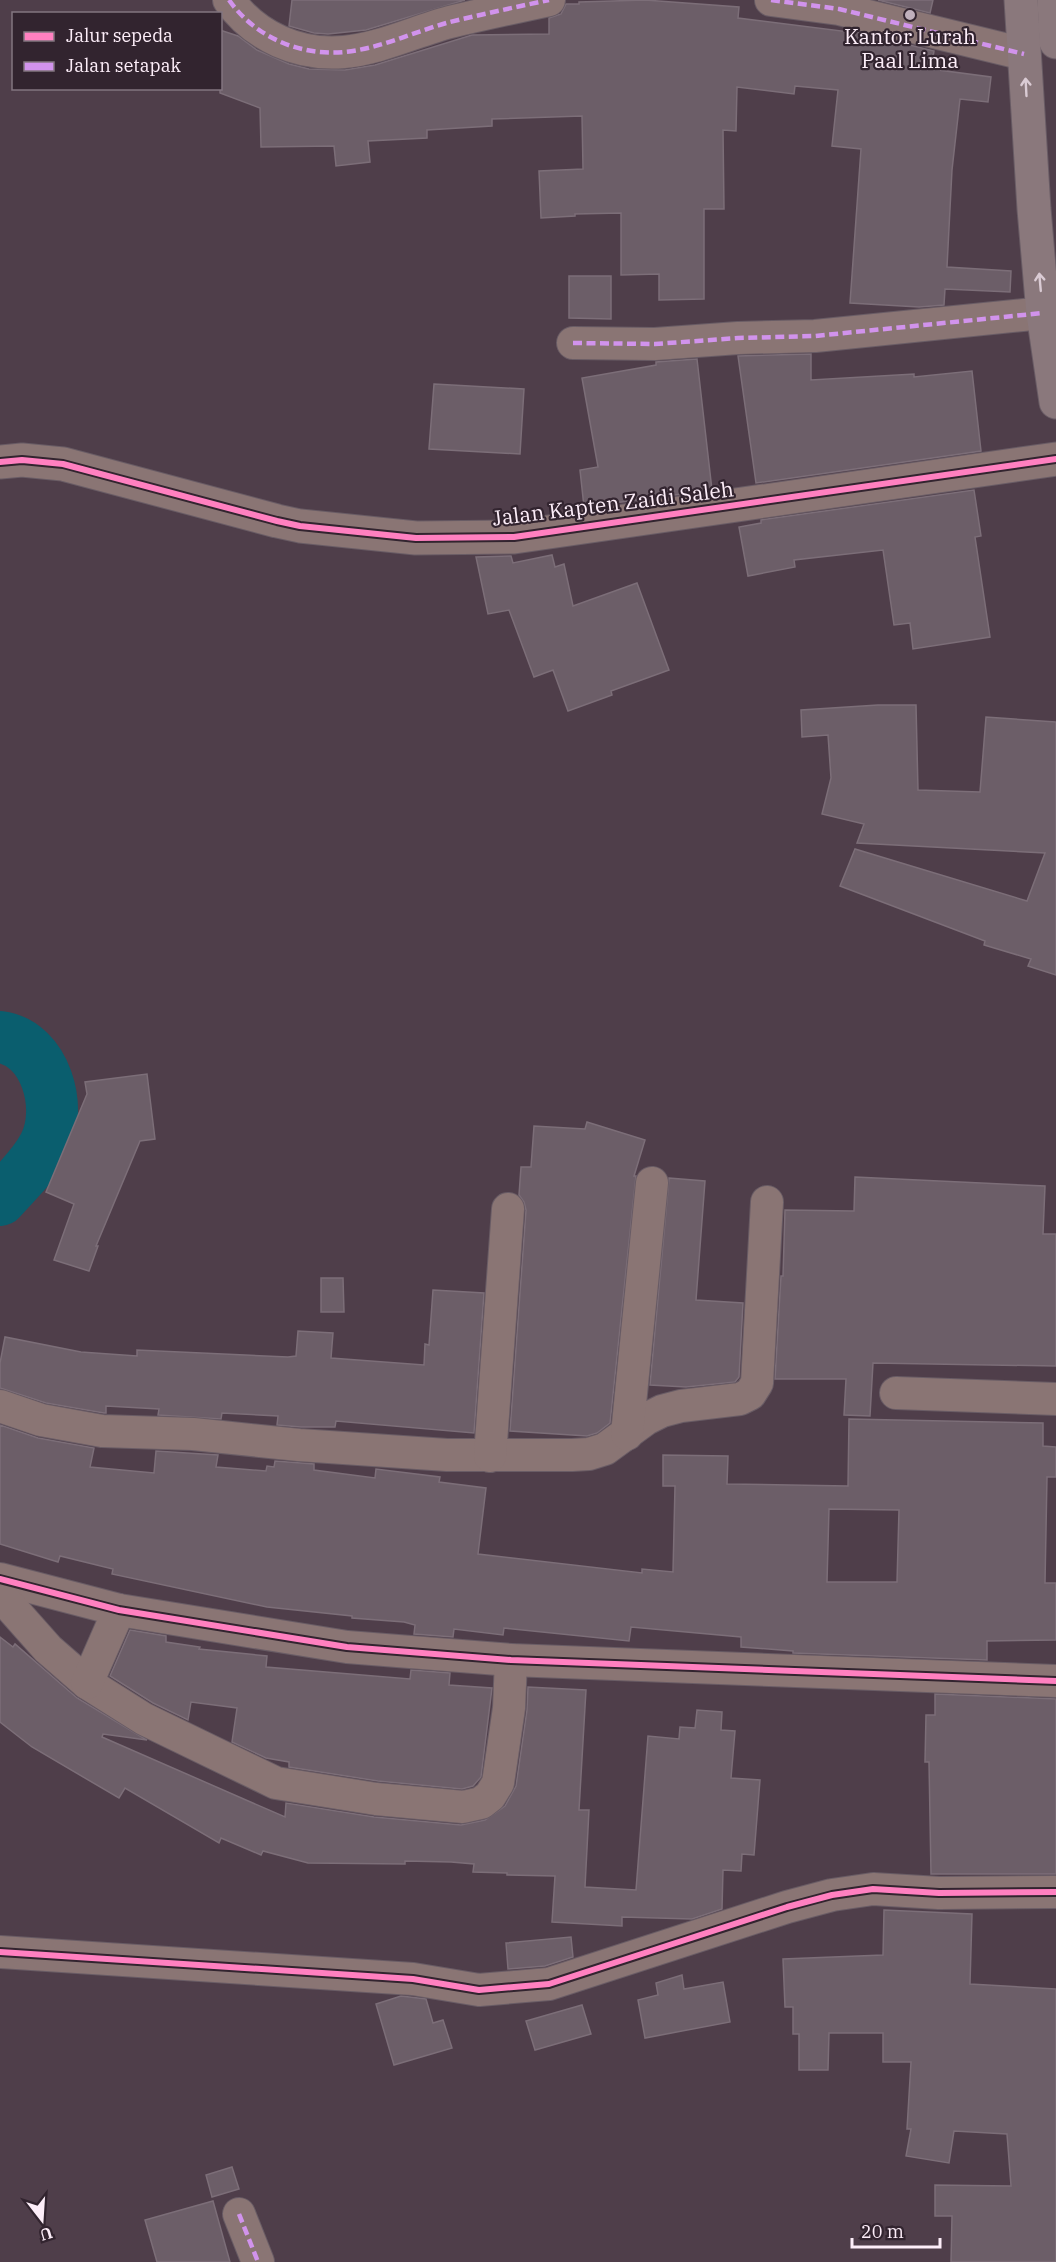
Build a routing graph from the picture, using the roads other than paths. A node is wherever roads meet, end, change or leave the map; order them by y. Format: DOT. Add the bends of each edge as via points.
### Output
graph roads {
  1 [pos="229,0"];
  2 [pos="549,0"];
  3 [pos="771,0"];
  4 [pos="1021,0"];
  5 [pos="1054,0"];
  6 [pos="1056,42"];
  7 [pos="1024,54"];
  8 [pos="1043,313"];
  9 [pos="573,343"];
  10 [pos="1056,402"];
  11 [pos="1056,459"];
  12 [pos="0,462"];
  13 [pos="652,1183"];
  14 [pos="767,1203"];
  15 [pos="508,1209"];
  16 [pos="896,1393"];
  17 [pos="1056,1399"];
  18 [pos="0,1406"];
  19 [pos="627,1434"];
  20 [pos="490,1456"];
  21 [pos="0,1579"];
  22 [pos="0,1595"];
  23 [pos="119,1610"];
  24 [pos="511,1660"];
  25 [pos="1056,1681"];
  26 [pos="87,1683"];
  27 [pos="1056,1892"];
  28 [pos="0,1952"];
  29 [pos="239,2214"];
  30 [pos="258,2262"];
  1 -- 2 [label="street" via="241,16 273,40 313,52 346,52 450,22"];
  3 -- 7 [label="street" via="839,9"];
  4 -- 7 [label="highway"];
  5 -- 6 [label="highway"];
  8 -- 7 [label="highway, one-way"];
  8 -- 9 [label="street" via="815,336 656,344"];
  8 -- 10 [label="highway"];
  11 -- 12 [label="street, Jalan Kapten Zaidi Saleh" via="514,537 416,538 300,526 63,464"];
  13 -- 19 [label="street"];
  14 -- 19 [label="street" via="757,1383 750,1394 740,1399 662,1411"];
  15 -- 20 [label="street"];
  16 -- 17 [label="street"];
  18 -- 20 [label="street" via="41,1420 102,1431"];
  19 -- 20 [label="street" via="589,1454"];
  21 -- 23 [label="street"];
  22 -- 26 [label="street" via="48,1649"];
  23 -- 24 [label="street" via="347,1647"];
  23 -- 26 [label="street"];
  24 -- 25 [label="street"];
  24 -- 26 [label="street" via="498,1783 481,1803 463,1807 376,1799 276,1783 144,1719"];
  27 -- 28 [label="street" via="873,1889 832,1895 549,1984 479,1990 413,1979"];
  29 -- 30 [label="street"];
}
